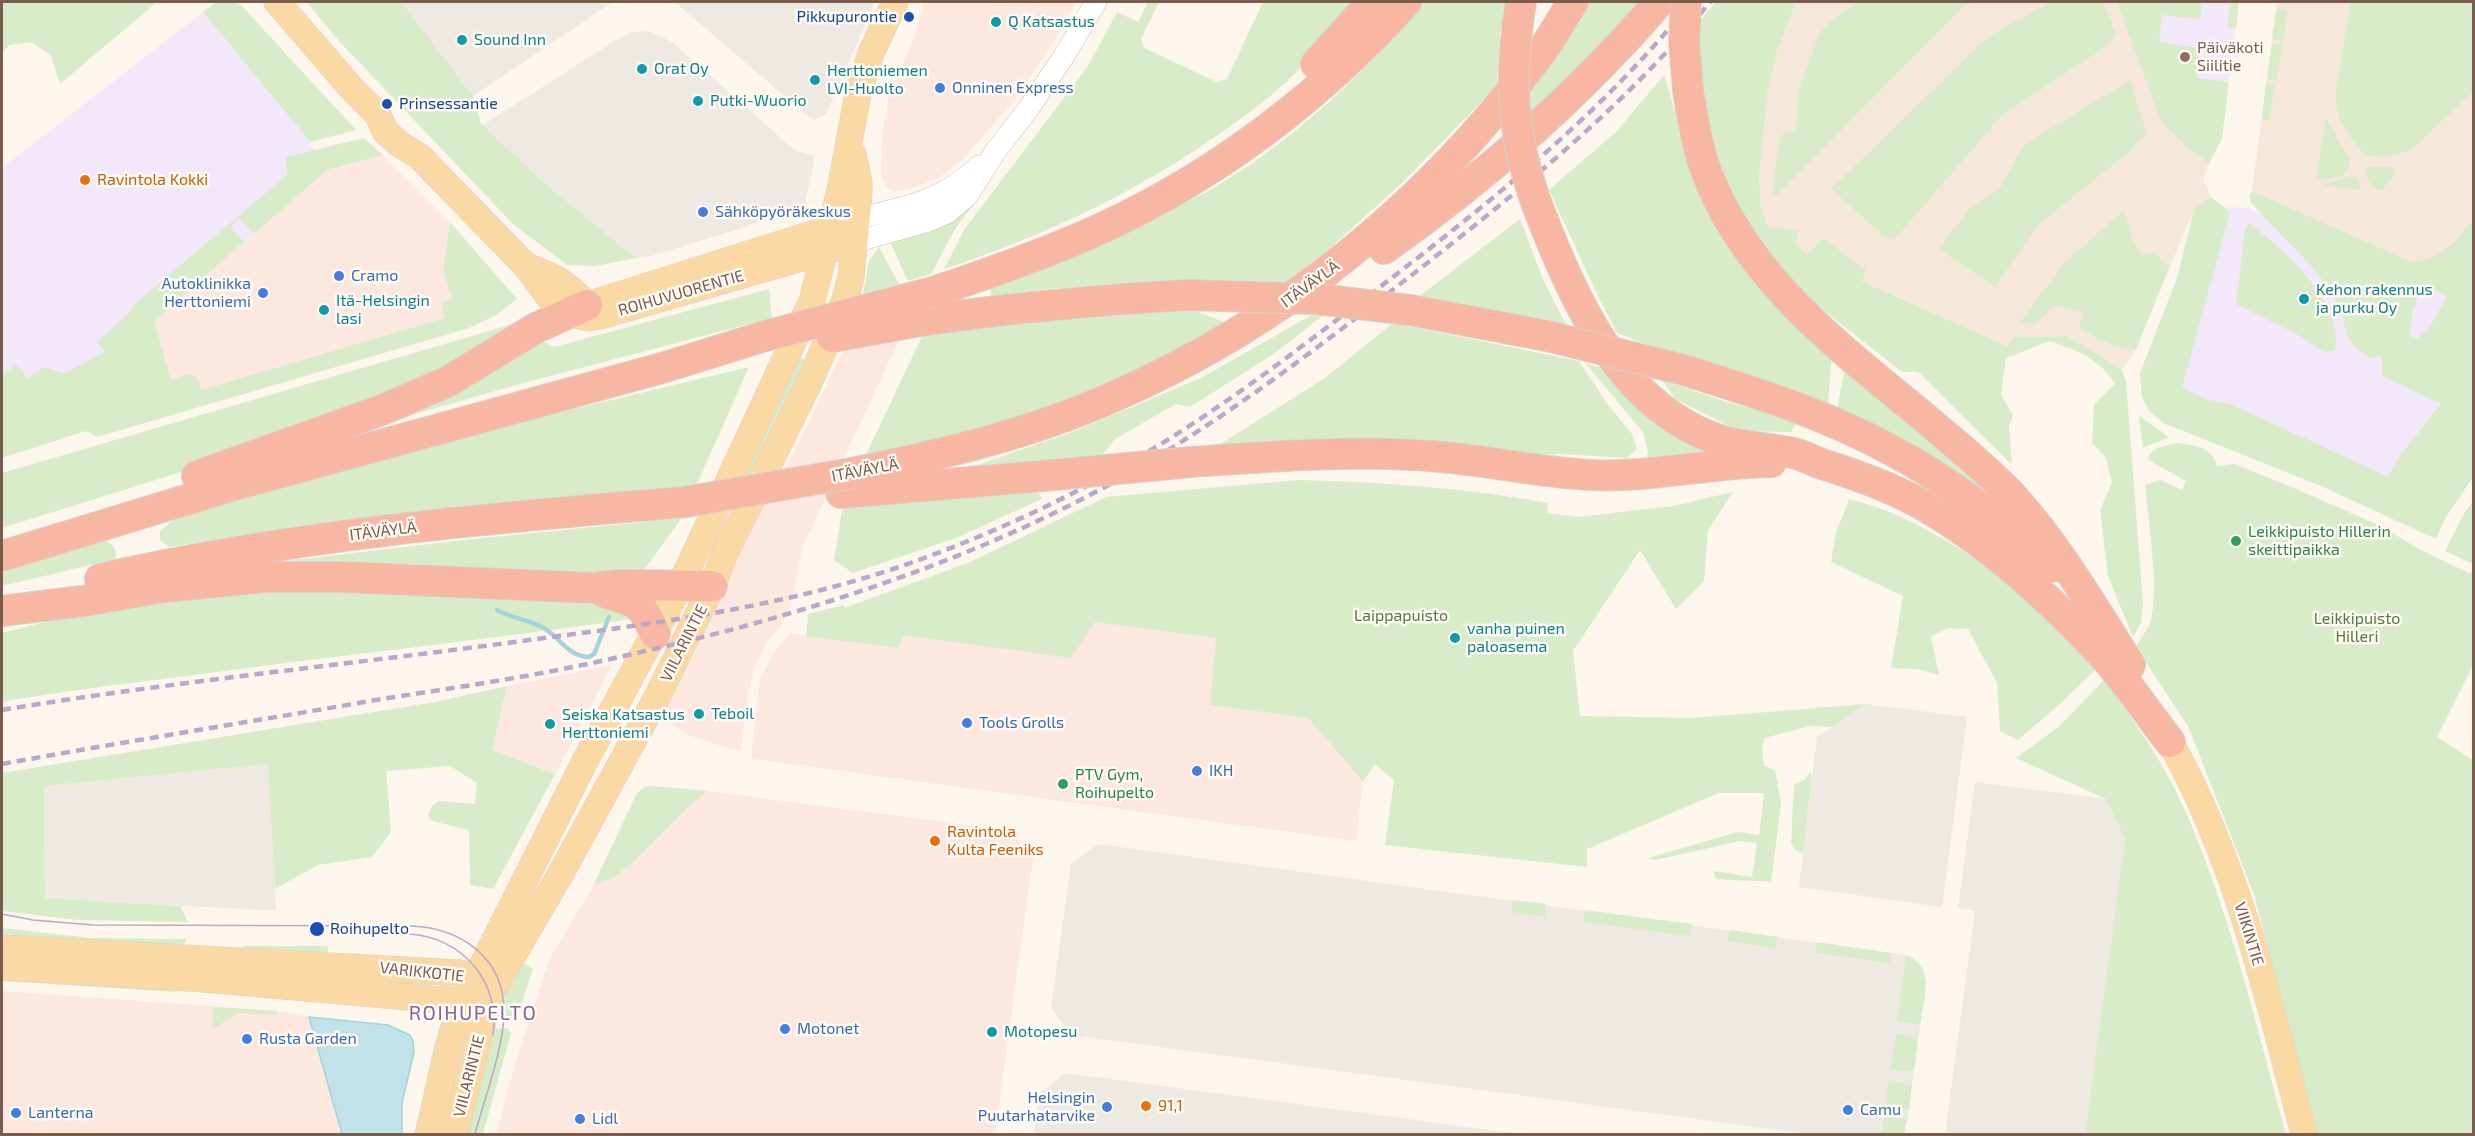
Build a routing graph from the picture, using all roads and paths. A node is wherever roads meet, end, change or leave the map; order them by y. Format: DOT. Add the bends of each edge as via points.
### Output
graph roads {
  1 [pos="277,2"];
  2 [pos="895,2"];
  3 [pos="1095,2"];
  4 [pos="1372,2"];
  5 [pos="1406,2"];
  6 [pos="1521,2"];
  7 [pos="1573,2"];
  8 [pos="1659,2"];
  9 [pos="1686,2"];
  10 [pos="850,142"];
  11 [pos="1191,180"];
  12 [pos="856,231"];
  13 [pos="829,239"];
  14 [pos="577,309"];
  15 [pos="1246,328"];
  16 [pos="760,344"];
  17 [pos="1822,464"];
  18 [pos="846,483"];
  19 [pos="75,532"];
  20 [pos="2,556"];
  21 [pos="680,586"];
  22 [pos="712,586"];
  23 [pos="593,588"];
  24 [pos="2,603"];
  25 [pos="2,611"];
  26 [pos="2103,622"];
  27 [pos="655,634"];
  28 [pos="2170,742"];
  29 [pos="2,948"];
  30 [pos="2,967"];
  31 [pos="476,991"];
  32 [pos="428,1134"];
  33 [pos="455,1134"];
  34 [pos="2304,1134"];
  1 -- 14 [label="main road" via="378,116 386,131 415,152 526,266 540,287"];
  2 -- 10 [label="main road, VIILARINTIE" via="871,53 858,94"];
  3 -- 12 [label="street" via="1064,56 995,152 945,193"];
  4 -- 11 [label="highway" via="1330,51"];
  5 -- 11 [label="highway" via="1345,64 1283,117"];
  6 -- 17 [label="highway, bridge" via="1513,98 1523,158 1554,248 1593,326 1637,389 1659,408 1702,433 1755,449 1796,454"];
  7 -- 15 [label="highway, ITÄVÄYLÄ" via="1537,57 1455,158 1350,255"];
  8 -- 15 [label="highway" via="1571,95 1476,179 1341,280"];
  9 -- 26 [label="highway, bridge" via="1684,40 1696,136 1714,190 1744,244 1802,313 2012,496 2054,546"];
  10 -- 12 [label="main road, VIILARINTIE" via="859,182"];
  10 -- 13 [label="main road, VIILARINTIE"];
  11 -- 16 [label="highway, bridge" via="1102,228 992,273"];
  12 -- 13 [label="main road, ROIHUVUORENTIE"];
  12 -- 22 [label="main road, VIILARINTIE" via="845,300"];
  13 -- 14 [label="main road, ROIHUVUORENTIE" via="600,316 587,318"];
  13 -- 21 [label="main road, VIILARINTIE" via="812,301"];
  14 -- 19 [label="highway" via="536,328 447,382 382,410 160,488"];
  15 -- 18 [label="highway, ITÄVÄYLÄ" via="1111,398 1041,424"];
  16 -- 19 [label="highway" via="404,437"];
  16 -- 26 [label="highway, bridge" via="1035,306 1188,295 1307,298 1410,310 1547,336 1680,369 1799,408 1889,448 2001,523 2062,577"];
  17 -- 18 [label="highway, bridge" via="1741,463 1589,475 1476,460 1335,453 1065,474"];
  17 -- 28 [label="highway" via="1874,481 1913,500 1979,543 2098,650"];
  18 -- 24 [label="highway, ITÄVÄYLÄ, bridge" via="788,499 685,502 415,527 272,545 140,569"];
  19 -- 20 [label="highway"];
  21 -- 22 [label="highway"];
  21 -- 23 [label="highway"];
  21 -- 27 [label="main road, VIILARINTIE"];
  22 -- 31 [label="main road, VIILARINTIE" via="560,875 500,974"];
  23 -- 25 [label="highway" via="265,577 164,587"];
  23 -- 27 [label="highway" via="635,602 643,609"];
  26 -- 28 [label="highway" via="2139,680"];
  27 -- 31 [label="main road, VIILARINTIE" via="585,761"];
  28 -- 34 [label="main road, VIIKINTIE" via="2197,794 2233,883"];
  29 -- 31 [label="main road, VARIKKOTIE" via="430,970 459,973"];
  30 -- 31 [label="main road, VARIKKOTIE" via="353,993"];
  31 -- 32 [label="main road, VIILARINTIE" via="452,1028"];
  31 -- 33 [label="main road, VIILARINTIE"];
}
